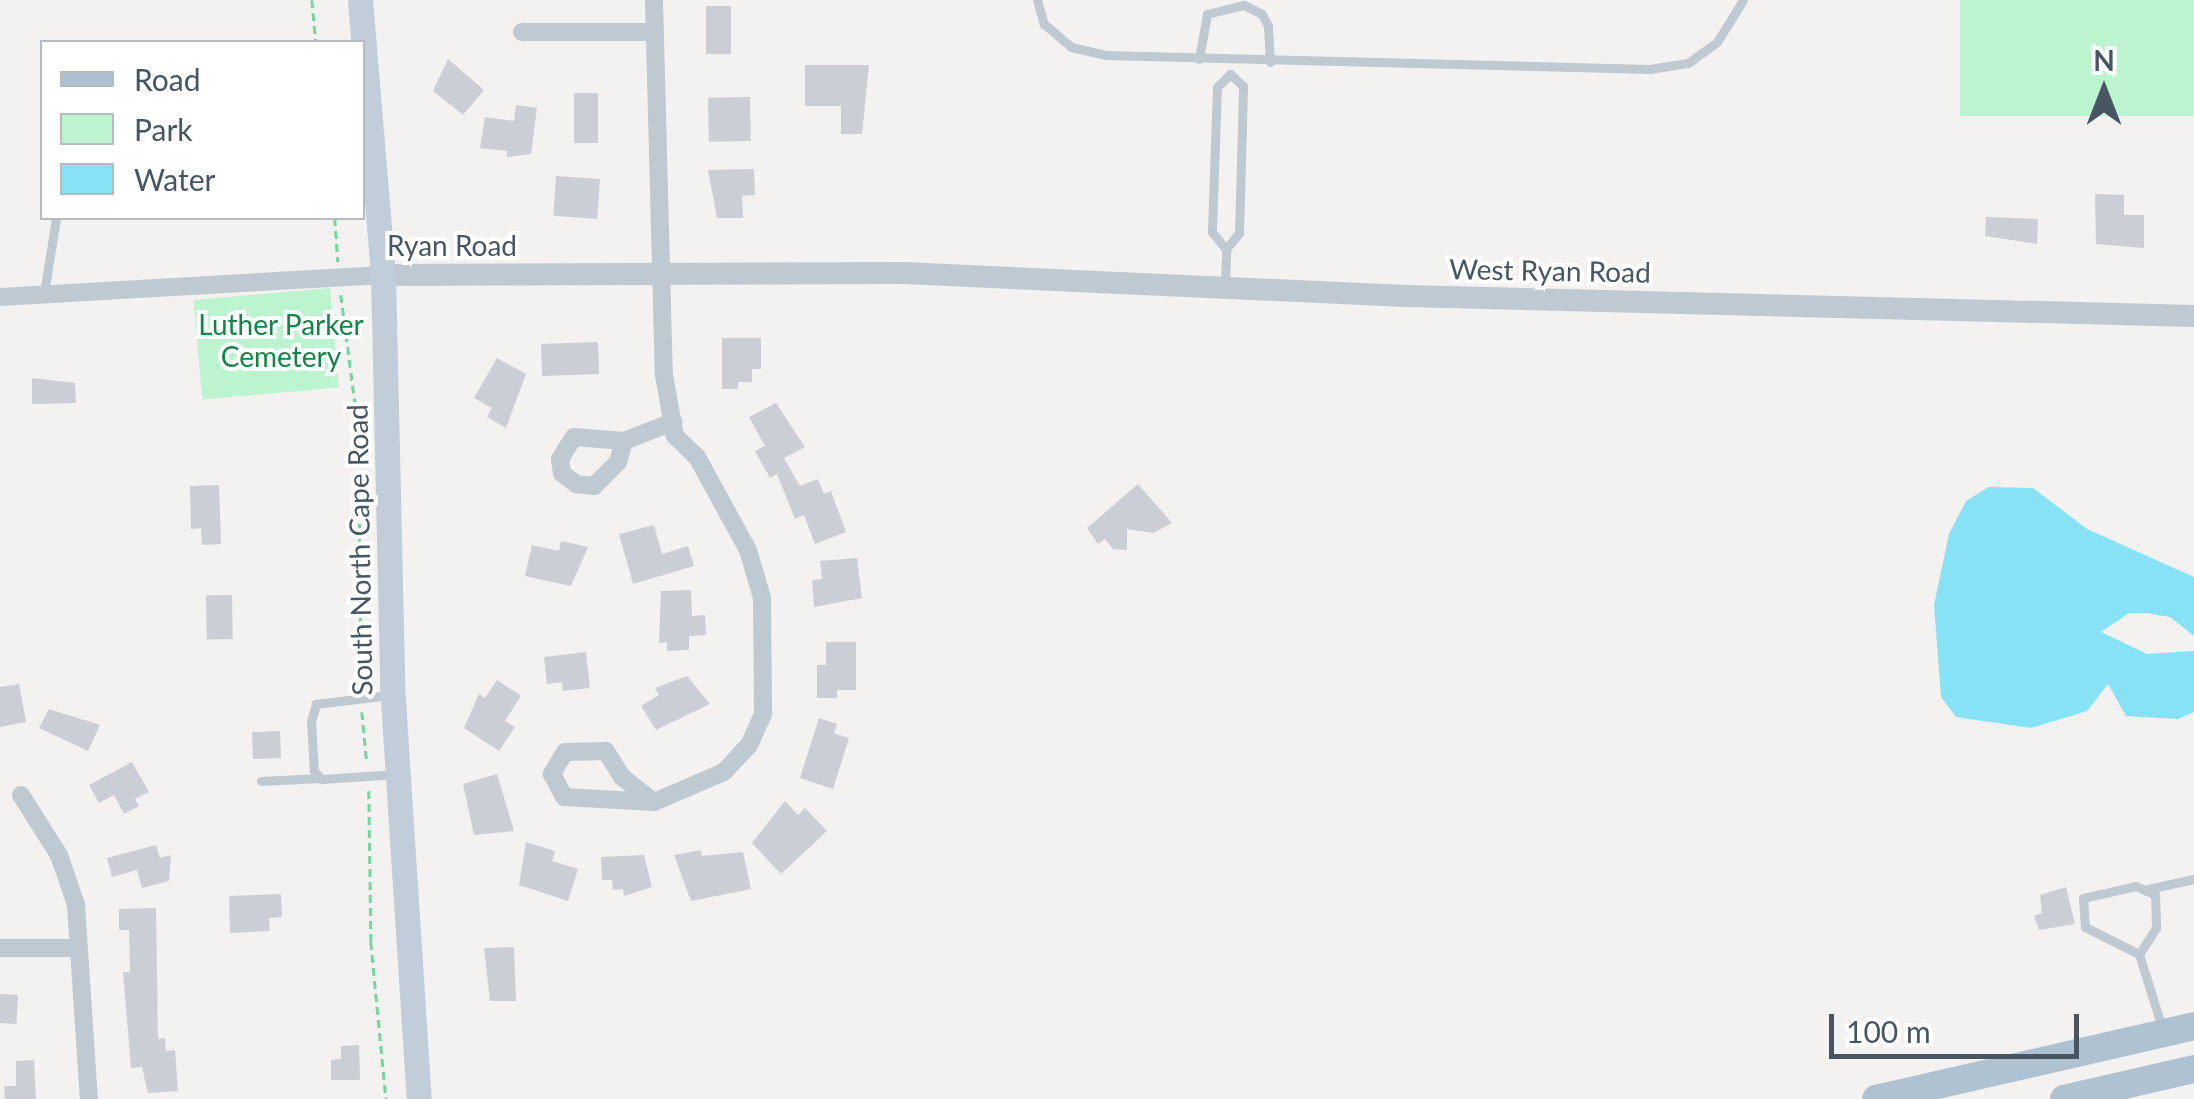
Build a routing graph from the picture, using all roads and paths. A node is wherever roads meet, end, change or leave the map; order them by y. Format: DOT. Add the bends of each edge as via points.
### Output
graph roads {
  1 [pos="312,0"];
  2 [pos="360,0"];
  3 [pos="654,0"];
  4 [pos="1037,0"];
  5 [pos="1742,0"];
  6 [pos="522,32"];
  7 [pos="655,32"];
  8 [pos="316,40"];
  9 [pos="363,40"];
  10 [pos="1199,59"];
  11 [pos="365,60"];
  12 [pos="1231,60"];
  13 [pos="1270,62"];
  14 [pos="1230,74"];
  15 [pos="56,220"];
  16 [pos="335,220"];
  17 [pos="1226,249"];
  18 [pos="338,262"];
  19 [pos="904,273"];
  20 [pos="383,275"];
  21 [pos="661,277"];
  22 [pos="1225,288"];
  23 [pos="44,296"];
  24 [pos="0,298"];
  25 [pos="2194,316"];
  26 [pos="672,422"];
  27 [pos="624,441"];
  28 [pos="393,695"];
  29 [pos="397,774"];
  30 [pos="320,778"];
  31 [pos="261,782"];
  32 [pos="21,795"];
  33 [pos="654,802"];
  34 [pos="2194,879"];
  35 [pos="2148,889"];
  36 [pos="0,948"];
  37 [pos="76,948"];
  38 [pos="2139,954"];
  39 [pos="2194,1026"];
  40 [pos="2164,1033"];
  41 [pos="2194,1069"];
  42 [pos="89,1099"];
  43 [pos="419,1099"];
  44 [pos="1876,1099"];
  45 [pos="2064,1099"];
  1 -- 8 [label="path"];
  2 -- 9 [label="main road, South North Cape Road"];
  3 -- 7 [label="street"];
  4 -- 10 [label="lane" via="1044,24 1071,47 1131,58"];
  5 -- 13 [label="lane" via="1717,42 1688,63 1650,69"];
  6 -- 7 [label="street"];
  7 -- 21 [label="street"];
  10 -- 12 [label="lane"];
  10 -- 13 [label="lane" via="1207,14 1244,5 1262,14 1268,26"];
  11 -- 20 [label="main road, South North Cape Road"];
  12 -- 13 [label="lane"];
  12 -- 14 [label="lane"];
  14 -- 17 [label="lane" via="1218,87 1212,232"];
  14 -- 17 [label="lane" via="1243,86 1239,233"];
  15 -- 23 [label="lane"];
  16 -- 18 [label="path"];
  17 -- 22 [label="lane"];
  19 -- 21 [label="street, Ryan Road"];
  19 -- 22 [label="street, West Ryan Road"];
  20 -- 21 [label="street, Ryan Road"];
  20 -- 23 [label="street, Ryan Road"];
  20 -- 28 [label="main road, South North Cape Road"];
  21 -- 26 [label="street"];
  22 -- 25 [label="street, West Ryan Road"];
  23 -- 24 [label="street, Ryan Road"];
  26 -- 27 [label="street"];
  26 -- 33 [label="street" via="748,550 762,598 763,714 749,745 724,772"];
  28 -- 29 [label="main road, South North Cape Road"];
  28 -- 30 [label="lane" via="316,704 310,721"];
  29 -- 30 [label="lane"];
  29 -- 43 [label="main road, South North Cape Road"];
  30 -- 31 [label="lane"];
  32 -- 37 [label="street" via="59,855 76,905"];
  33 -- 33 [label="street" via="564,797 552,774 564,752 606,750 622,777"];
  34 -- 35 [label="lane"];
  35 -- 38 [label="lane" via="2159,913"];
  35 -- 38 [label="lane" via="2102,891 2083,898 2078,910 2085,927"];
  36 -- 37 [label="street"];
  37 -- 42 [label="street"];
  38 -- 40 [label="lane"];
  39 -- 40 [label="main road"];
  40 -- 44 [label="main road"];
  41 -- 45 [label="main road"];
}
